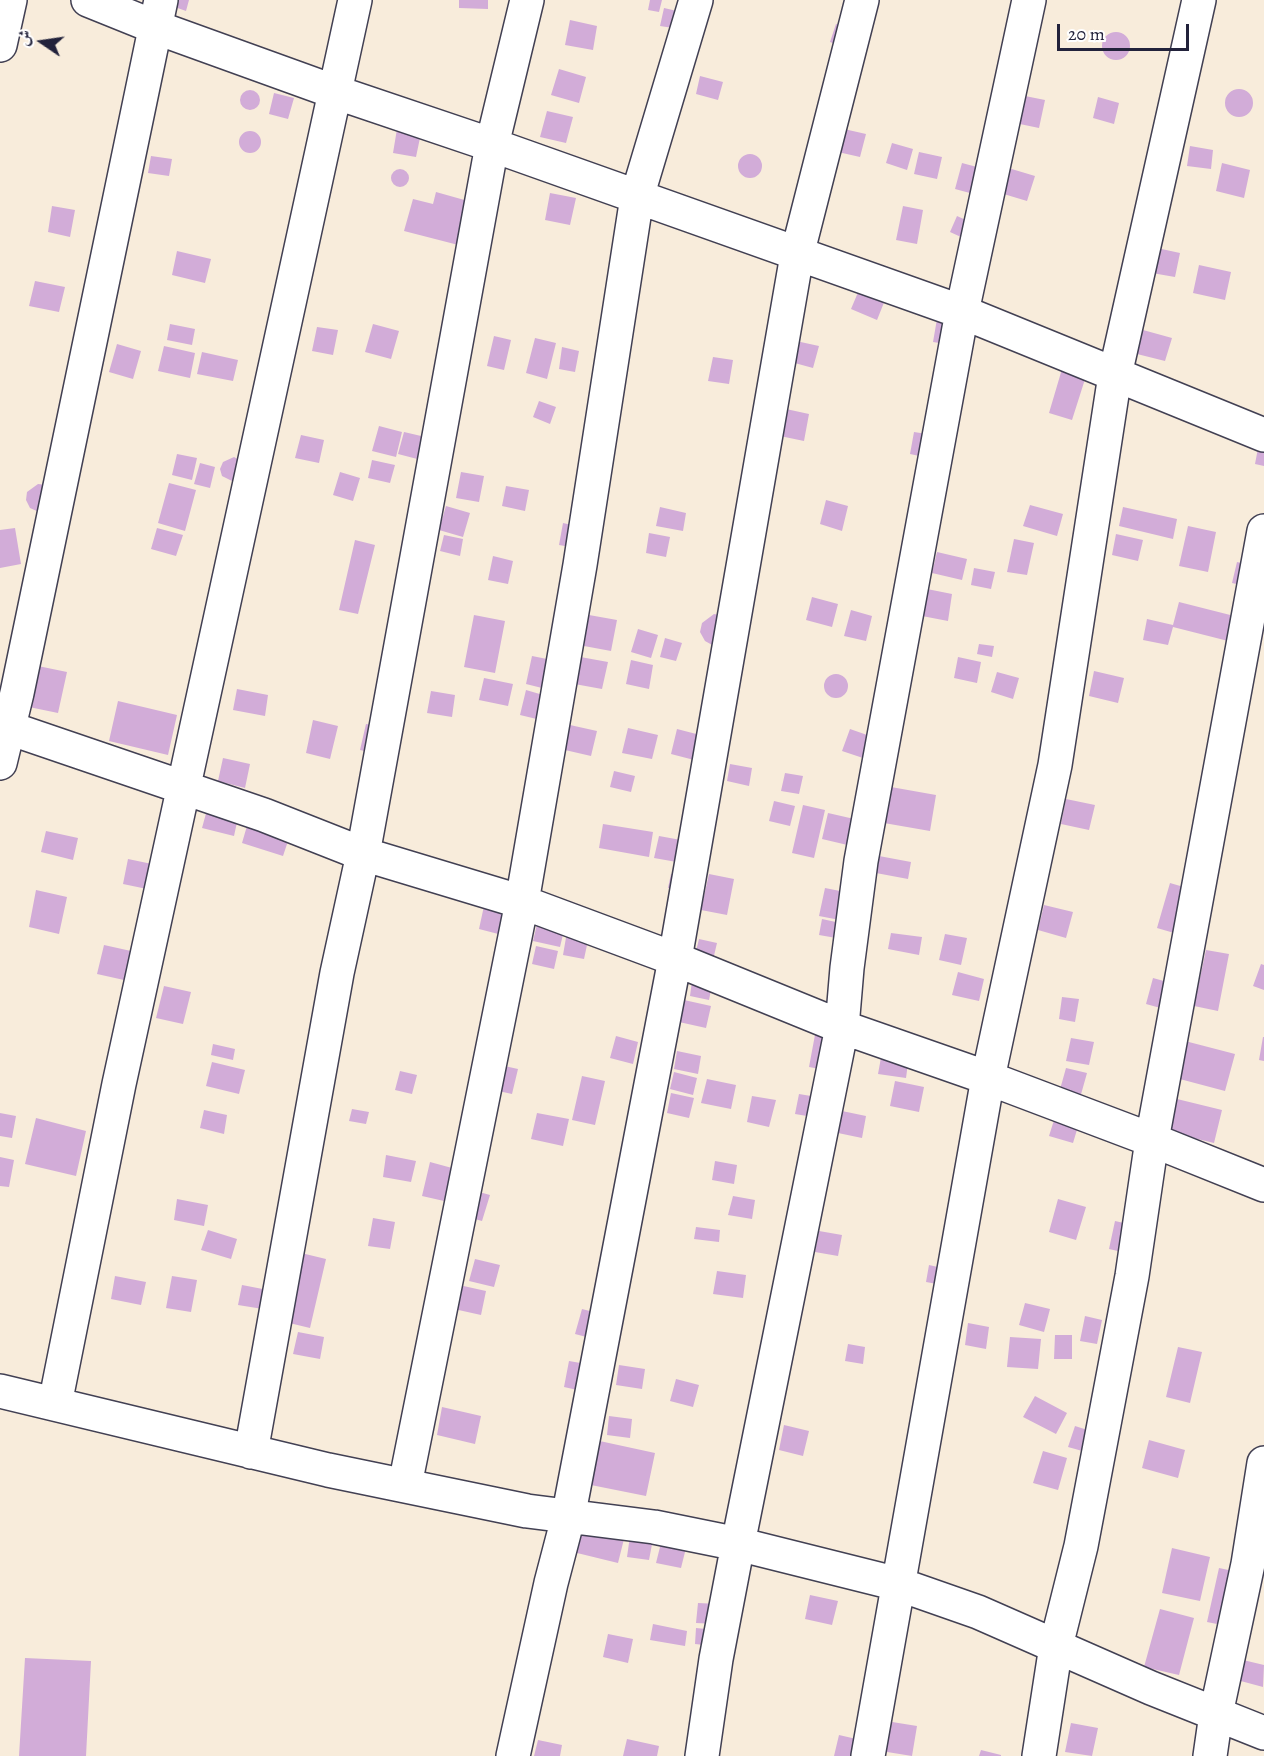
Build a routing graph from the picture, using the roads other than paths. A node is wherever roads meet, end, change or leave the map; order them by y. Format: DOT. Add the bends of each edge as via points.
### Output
graph roads {
  1 [pos="10,0"];
  2 [pos="88,0"];
  3 [pos="355,0"];
  4 [pos="527,0"];
  5 [pos="696,0"];
  6 [pos="862,0"];
  7 [pos="1029,0"];
  8 [pos="1199,0"];
  9 [pos="158,13"];
  10 [pos="0,45"];
  11 [pos="335,92"];
  12 [pos="492,145"];
  13 [pos="637,197"];
  14 [pos="797,255"];
  15 [pos="962,312"];
  16 [pos="1115,375"];
  17 [pos="1264,435"];
  18 [pos="1264,531"];
  19 [pos="8,691"];
  20 [pos="9,728"];
  21 [pos="0,763"];
  22 [pos="185,787"];
  23 [pos="363,854"];
  24 [pos="522,902"];
  25 [pos="675,959"];
  26 [pos="842,1027"];
  27 [pos="988,1078"];
  28 [pos="1152,1140"];
  29 [pos="1264,1185"];
  30 [pos="0,1391"];
  31 [pos="55,1404"];
  32 [pos="251,1452"];
  33 [pos="1264,1463"];
  34 [pos="405,1485"];
  35 [pos="568,1518"];
  36 [pos="738,1544"];
  37 [pos="898,1584"];
  38 [pos="1056,1646"];
  39 [pos="1216,1714"];
  40 [pos="1264,1733"];
  41 [pos="513,1756"];
  42 [pos="702,1756"];
  43 [pos="868,1756"];
  44 [pos="1039,1756"];
  45 [pos="1210,1756"];
  1 -- 10 [label="street"];
  2 -- 9 [label="street"];
  3 -- 11 [label="street"];
  4 -- 12 [label="street"];
  5 -- 13 [label="street"];
  6 -- 14 [label="street"];
  7 -- 15 [label="street"];
  8 -- 16 [label="street"];
  9 -- 11 [label="street"];
  9 -- 19 [label="street"];
  11 -- 12 [label="street"];
  11 -- 22 [label="street"];
  12 -- 13 [label="street"];
  12 -- 23 [label="street"];
  13 -- 14 [label="street"];
  13 -- 24 [label="street"];
  14 -- 15 [label="street"];
  14 -- 25 [label="street"];
  15 -- 16 [label="street"];
  15 -- 26 [label="street" via="861,861"];
  16 -- 17 [label="street"];
  16 -- 27 [label="street" via="1055,765"];
  18 -- 28 [label="street"];
  19 -- 20 [label="street"];
  20 -- 21 [label="street"];
  20 -- 22 [label="street"];
  22 -- 23 [label="street"];
  22 -- 31 [label="street" via="119,1084"];
  23 -- 24 [label="street"];
  23 -- 32 [label="street" via="337,974"];
  24 -- 25 [label="street"];
  24 -- 34 [label="street"];
  25 -- 26 [label="street"];
  25 -- 35 [label="street"];
  26 -- 27 [label="street"];
  26 -- 36 [label="street"];
  27 -- 28 [label="street"];
  27 -- 37 [label="street"];
  28 -- 29 [label="street"];
  28 -- 38 [label="street" via="1106,1417 1081,1546"];
  30 -- 31 [label="street"];
  31 -- 32 [label="street"];
  32 -- 34 [label="street"];
  33 -- 39 [label="street" via="1248,1564"];
  34 -- 35 [label="street"];
  35 -- 36 [label="street" via="654,1527"];
  35 -- 41 [label="street"];
  36 -- 37 [label="street"];
  36 -- 42 [label="street"];
  37 -- 38 [label="street" via="978,1612"];
  37 -- 43 [label="street"];
  38 -- 39 [label="street"];
  38 -- 44 [label="street"];
  39 -- 40 [label="street"];
  39 -- 45 [label="street"];
}
